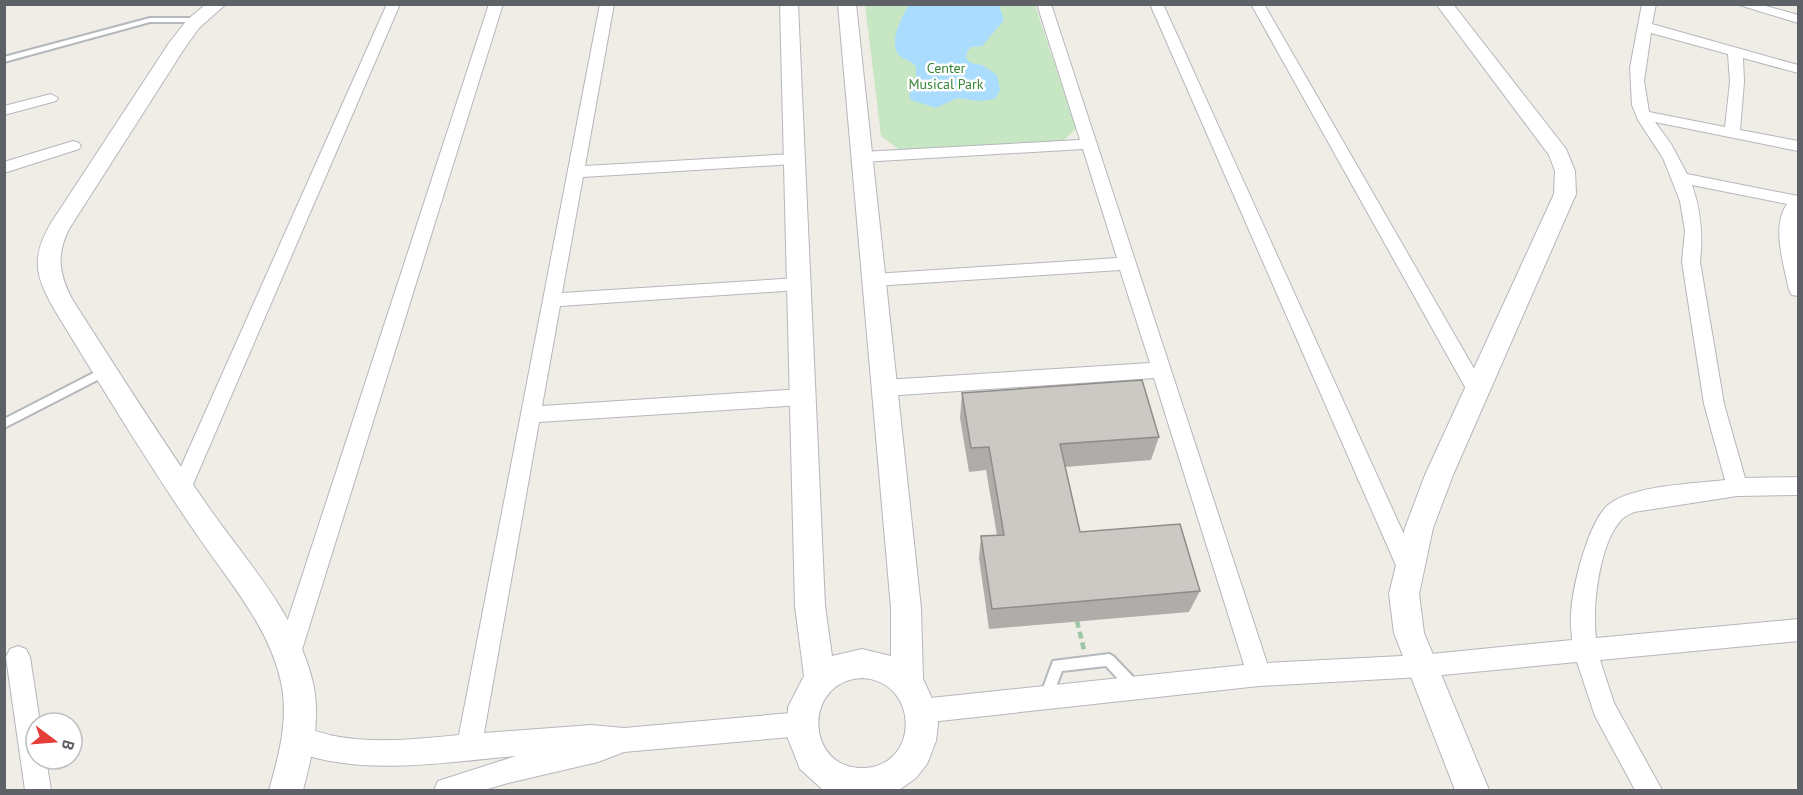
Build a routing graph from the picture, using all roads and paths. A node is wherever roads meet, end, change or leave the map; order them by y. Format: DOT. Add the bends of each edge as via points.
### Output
graph roads {
  1 [pos="394,4"];
  2 [pos="496,4"];
  3 [pos="607,4"];
  4 [pos="789,4"];
  5 [pos="847,4"];
  6 [pos="1044,4"];
  7 [pos="1156,4"];
  8 [pos="1257,4"];
  9 [pos="1444,4"];
  10 [pos="1649,4"];
  11 [pos="1742,4"];
  12 [pos="1791,4"];
  13 [pos="1798,6"];
  14 [pos="208,12"];
  15 [pos="1798,19"];
  16 [pos="1646,27"];
  17 [pos="1735,51"];
  18 [pos="4,60"];
  19 [pos="1798,69"];
  20 [pos="51,98"];
  21 [pos="4,111"];
  22 [pos="1643,115"];
  23 [pos="1732,133"];
  24 [pos="1089,144"];
  25 [pos="73,146"];
  26 [pos="1798,146"];
  27 [pos="862,157"];
  28 [pos="794,159"];
  29 [pos="4,168"];
  30 [pos="576,172"];
  31 [pos="1682,178"];
  32 [pos="1798,202"];
  33 [pos="1126,263"];
  34 [pos="874,280"];
  35 [pos="799,284"];
  36 [pos="1798,290"];
  37 [pos="552,300"];
  38 [pos="1161,370"];
  39 [pos="105,371"];
  40 [pos="885,388"];
  41 [pos="1477,391"];
  42 [pos="802,397"];
  43 [pos="531,415"];
  44 [pos="4,424"];
  45 [pos="1798,486"];
  46 [pos="1737,487"];
  47 [pos="181,489"];
  48 [pos="1409,570"];
  49 [pos="1077,621"];
  50 [pos="1798,630"];
  51 [pos="1586,650"];
  52 [pos="288,656"];
  53 [pos="18,657"];
  54 [pos="1086,662"];
  55 [pos="1420,666"];
  56 [pos="1259,675"];
  57 [pos="820,681"];
  58 [pos="907,682"];
  59 [pos="1135,688"];
  60 [pos="1046,696"];
  61 [pos="921,711"];
  62 [pos="802,724"];
  63 [pos="298,740"];
  64 [pos="624,740"];
  65 [pos="469,747"];
  66 [pos="896,782"];
  67 [pos="836,785"];
  68 [pos="38,790"];
  69 [pos="286,790"];
  70 [pos="447,790"];
  71 [pos="1472,790"];
  72 [pos="1649,790"];
  1 -- 47 [label="street"];
  2 -- 52 [label="street"];
  3 -- 30 [label="street"];
  4 -- 28 [label="street"];
  5 -- 27 [label="street"];
  6 -- 24 [label="street"];
  7 -- 48 [label="street"];
  8 -- 41 [label="street"];
  9 -- 41 [label="street" via="1559,154 1565,171 1565,194"];
  10 -- 16 [label="street"];
  11 -- 15 [label="street"];
  12 -- 13 [label="street"];
  14 -- 18 [label="lane" via="143,22"];
  14 -- 39 [label="street" via="176,47 48,247 50,281"];
  16 -- 17 [label="street"];
  16 -- 22 [label="street" via="1636,92"];
  17 -- 19 [label="street"];
  17 -- 23 [label="street" via="1737,82"];
  20 -- 21 [label="street"];
  22 -- 23 [label="street"];
  22 -- 31 [label="street"];
  23 -- 26 [label="street"];
  24 -- 27 [label="street"];
  24 -- 33 [label="street"];
  25 -- 29 [label="street"];
  27 -- 34 [label="street"];
  28 -- 30 [label="street"];
  28 -- 35 [label="street"];
  30 -- 37 [label="street"];
  31 -- 32 [label="street"];
  31 -- 46 [label="street" via="1694,225 1691,262 1714,404"];
  32 -- 36 [label="street" via="1791,211 1788,238"];
  33 -- 34 [label="street"];
  33 -- 38 [label="street"];
  34 -- 40 [label="street"];
  35 -- 37 [label="street"];
  35 -- 42 [label="street"];
  37 -- 43 [label="street"];
  38 -- 40 [label="street"];
  38 -- 56 [label="street"];
  39 -- 44 [label="lane"];
  39 -- 47 [label="street"];
  40 -- 58 [label="street" via="906,608"];
  41 -- 48 [label="street" via="1419,528"];
  42 -- 43 [label="street"];
  42 -- 57 [label="street" via="810,606"];
  43 -- 65 [label="street"];
  45 -- 46 [label="street"];
  46 -- 51 [label="street" via="1649,499 1615,512 1596,547 1588,579 1582,617"];
  47 -- 52 [label="street" via="263,609"];
  48 -- 55 [label="street" via="1404,594 1409,633"];
  49 -- 54 [label="path"];
  50 -- 51 [label="street"];
  51 -- 55 [label="street"];
  51 -- 72 [label="street" via="1604,708"];
  52 -- 63 [label="street" via="301,705"];
  53 -- 68 [label="street"];
  54 -- 59 [label="lane" via="1109,660"];
  54 -- 60 [label="lane" via="1058,665"];
  55 -- 56 [label="street"];
  55 -- 71 [label="street"];
  56 -- 59 [label="street"];
  57 -- 58 [label="street" via="854,664 873,664"];
  57 -- 62 [label="street" via="808,696"];
  58 -- 61 [label="street"];
  59 -- 60 [label="street"];
  60 -- 61 [label="street"];
  61 -- 66 [label="street" via="920,740"];
  62 -- 64 [label="street"];
  62 -- 67 [label="street" via="807,753"];
  63 -- 65 [label="street" via="368,752"];
  63 -- 69 [label="street"];
  64 -- 65 [label="street" via="591,738"];
  64 -- 70 [label="street"];
  66 -- 67 [label="street"];
}
